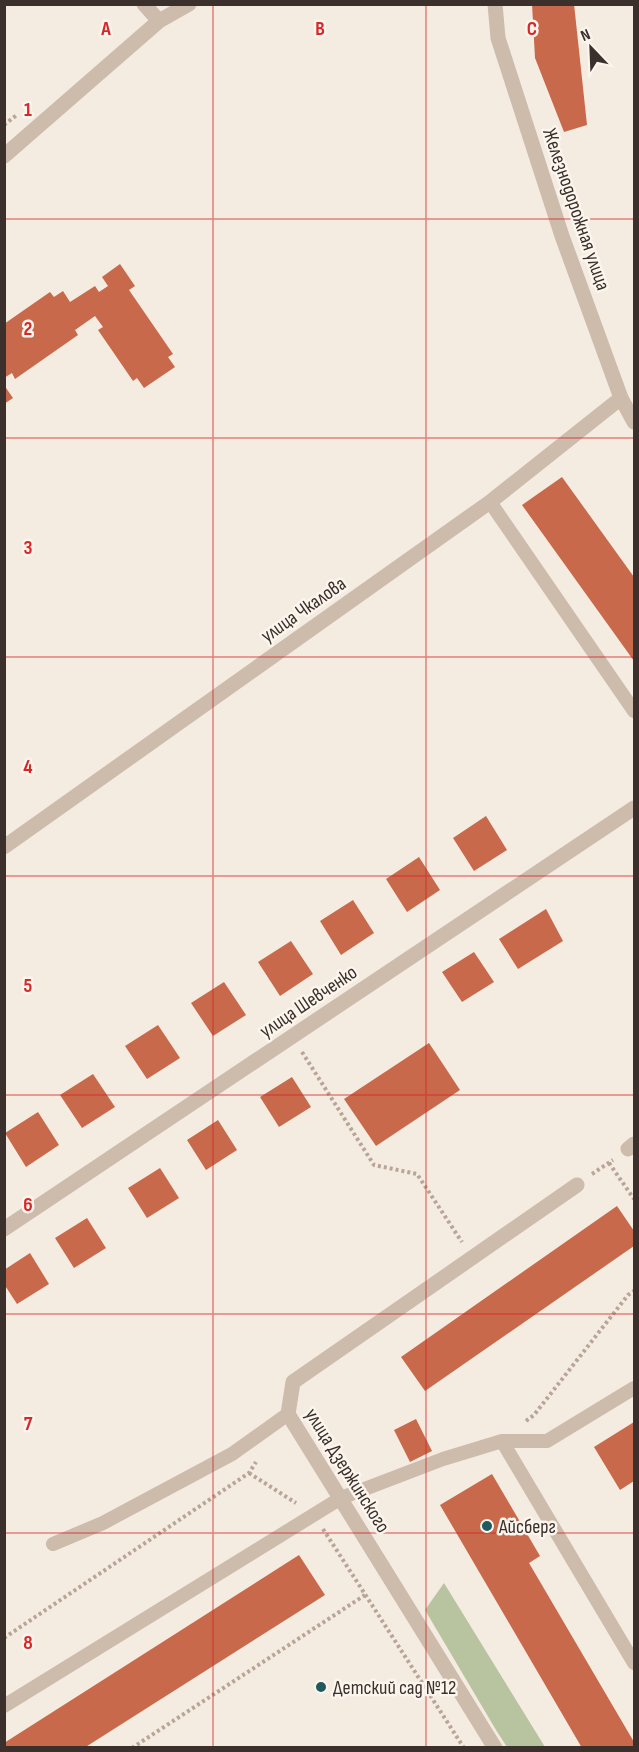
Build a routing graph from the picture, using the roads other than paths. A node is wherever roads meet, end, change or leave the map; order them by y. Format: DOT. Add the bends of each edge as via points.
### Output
graph roads {
  1 [pos="144,4"];
  2 [pos="189,4"];
  3 [pos="495,4"];
  4 [pos="159,21"];
  5 [pos="4,156"];
  6 [pos="621,398"];
  7 [pos="634,422"];
  8 [pos="490,502"];
  9 [pos="634,711"];
  10 [pos="634,808"];
  11 [pos="4,847"];
  12 [pos="577,1185"];
  13 [pos="4,1229"];
  14 [pos="634,1388"];
  15 [pos="288,1414"];
  16 [pos="502,1441"];
  17 [pos="341,1498"];
  18 [pos="53,1544"];
  19 [pos="634,1663"];
  20 [pos="4,1706"];
  21 [pos="495,1748"];
  1 -- 4 [label="street"];
  2 -- 4 [label="street"];
  3 -- 6 [label="street, Железнодорожная улица" via="498,38 562,236"];
  4 -- 5 [label="street"];
  6 -- 7 [label="street, Железнодорожная улица"];
  6 -- 8 [label="street, улица Чкалова"];
  8 -- 9 [label="lane"];
  8 -- 11 [label="street, улица Чкалова"];
  10 -- 13 [label="street, улица Шевченко"];
  12 -- 15 [label="street, улица Дзержинского" via="293,1382"];
  14 -- 16 [label="lane" via="547,1441"];
  15 -- 17 [label="street, улица Дзержинского"];
  15 -- 18 [label="lane" via="232,1454 103,1523"];
  16 -- 17 [label="lane"];
  16 -- 19 [label="lane"];
  17 -- 20 [label="lane"];
  17 -- 21 [label="street, улица Дзержинского"];
}
